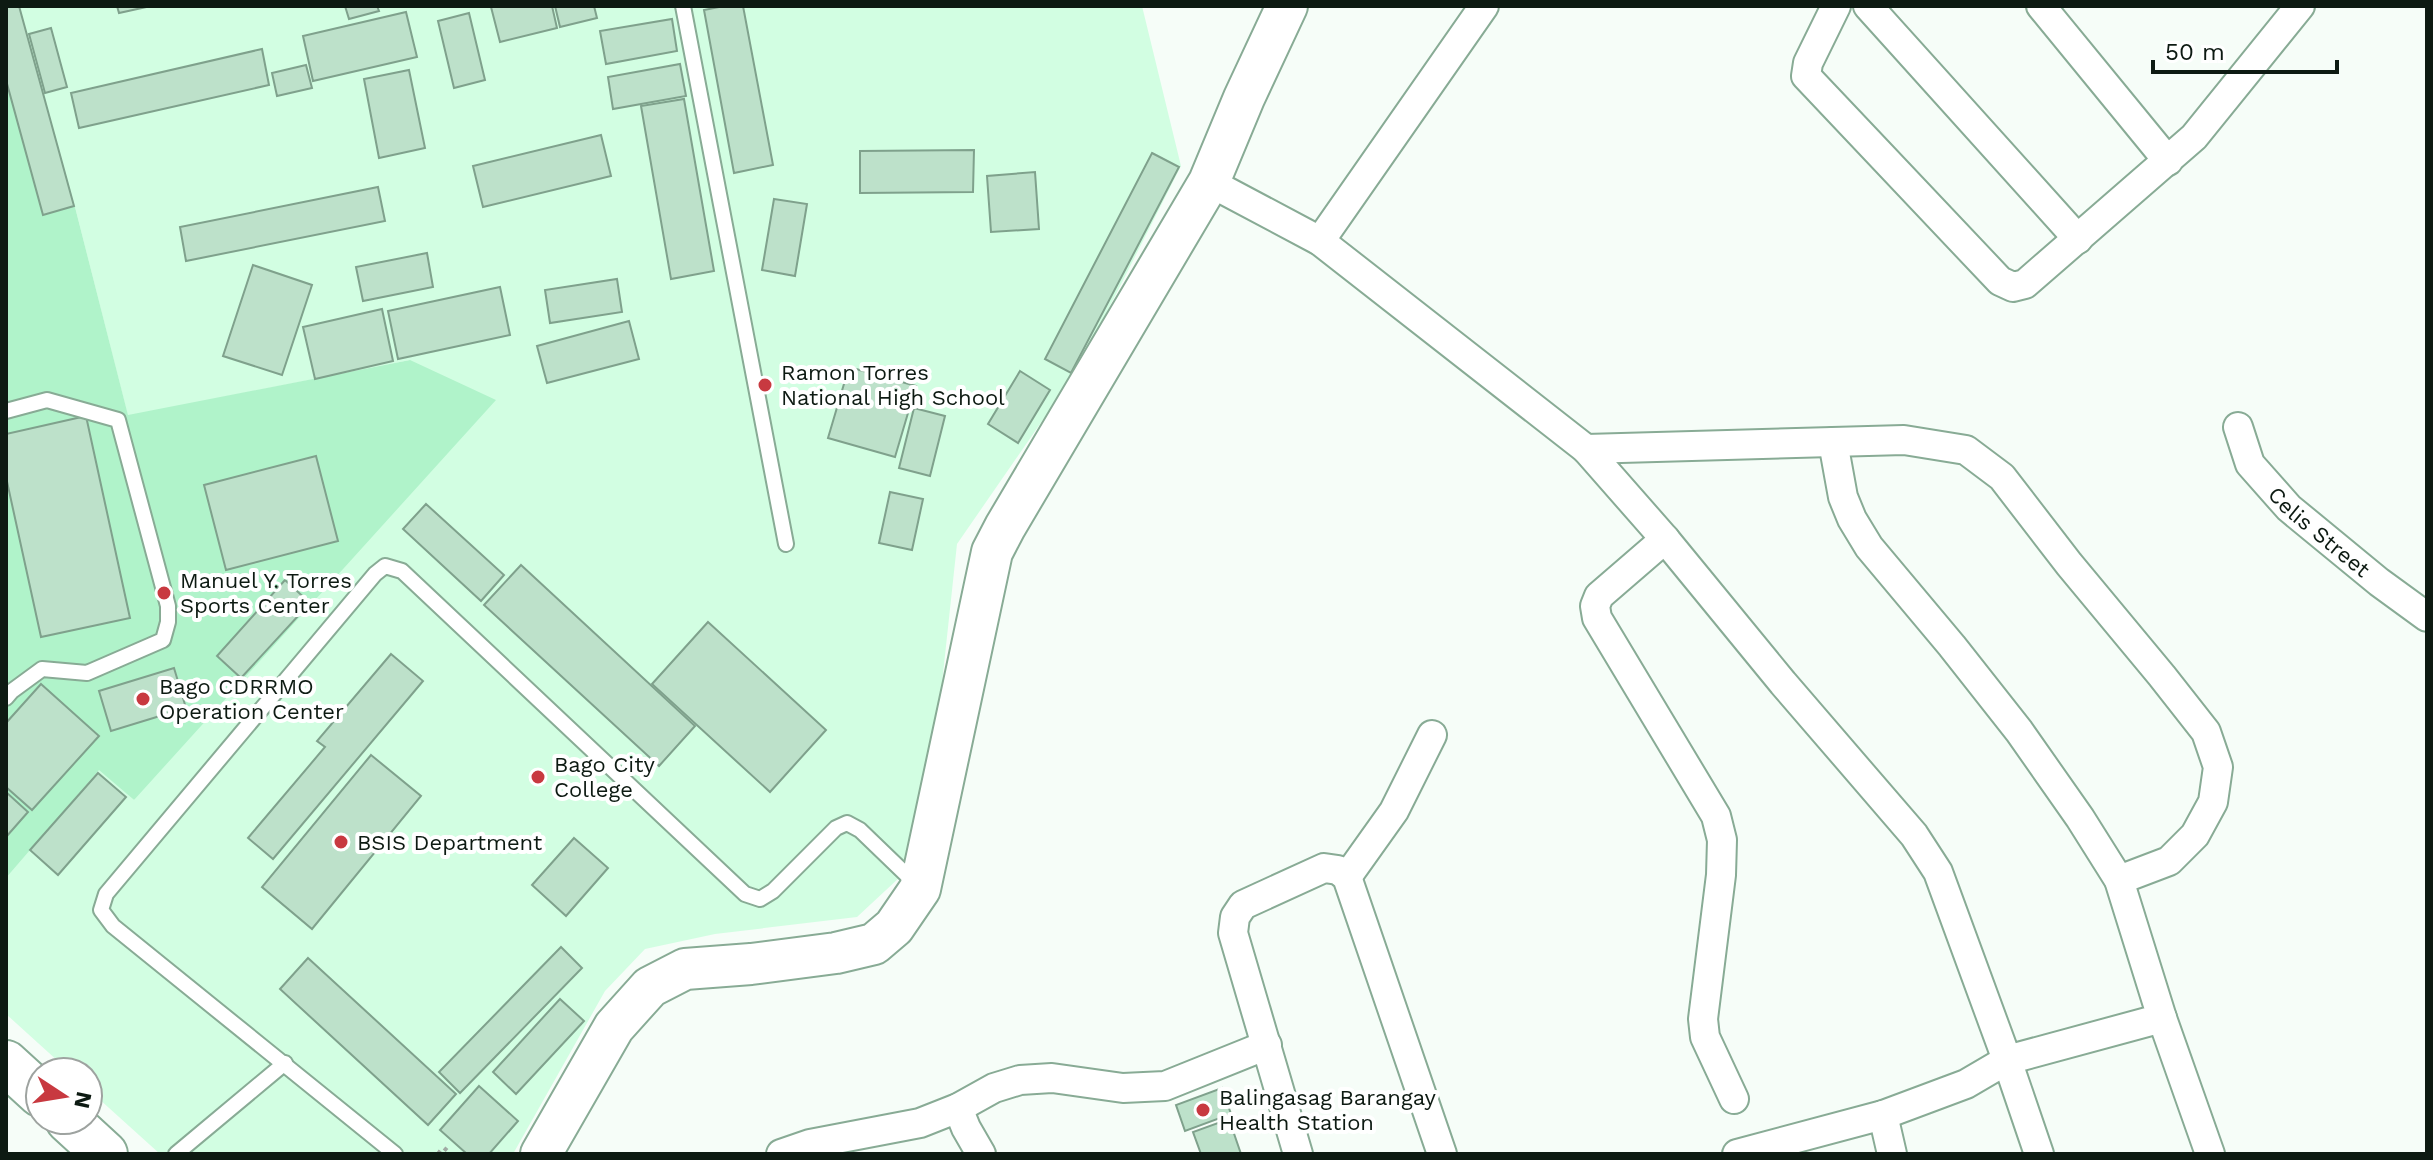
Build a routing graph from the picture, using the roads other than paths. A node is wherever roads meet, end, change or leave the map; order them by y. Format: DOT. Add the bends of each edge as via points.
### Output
graph roads {
  1 [pos="683,6"];
  2 [pos="1287,6"];
  3 [pos="1484,6"];
  4 [pos="1836,6"];
  5 [pos="1868,6"];
  6 [pos="2041,6"];
  7 [pos="2300,6"];
  8 [pos="2168,161"];
  9 [pos="1209,182"];
  10 [pos="2078,239"];
  11 [pos="1320,241"];
  12 [pos="6,411"];
  13 [pos="2238,427"];
  14 [pos="1833,442"];
  15 [pos="1586,449"];
  16 [pos="1665,539"];
  17 [pos="786,544"];
  18 [pos="2427,617"];
  19 [pos="6,698"];
  20 [pos="1432,735"];
  21 [pos="1347,877"];
  22 [pos="2119,880"];
  23 [pos="920,889"];
  24 [pos="2162,1018"];
  25 [pos="1267,1045"];
  26 [pos="2007,1060"];
  27 [pos="6,1063"];
  28 [pos="285,1063"];
  29 [pos="24,1079"];
  30 [pos="1734,1099"];
  31 [pos="958,1108"];
  32 [pos="1883,1115"];
  33 [pos="85,1136"];
  34 [pos="548,1151"];
  35 [pos="105,1154"];
  36 [pos="176,1154"];
  37 [pos="395,1154"];
  38 [pos="781,1154"];
  39 [pos="981,1154"];
  40 [pos="1298,1154"];
  41 [pos="1442,1154"];
  42 [pos="1737,1154"];
  43 [pos="1892,1154"];
  44 [pos="2039,1154"];
  45 [pos="2210,1154"];
  1 -- 17 [label="lane"];
  2 -- 9 [label="street"];
  3 -- 11 [label="street"];
  4 -- 10 [label="street" via="1806,76 2000,281 2013,287 2025,284"];
  5 -- 10 [label="street"];
  6 -- 8 [label="street"];
  7 -- 8 [label="street" via="2209,121"];
  8 -- 10 [label="street"];
  9 -- 11 [label="street"];
  9 -- 23 [label="street" via="992,552"];
  11 -- 15 [label="street"];
  12 -- 19 [label="lane" via="47,400 118,420 168,622 163,640 87,673 42,669"];
  13 -- 18 [label="street, Celis Street" via="2250,464 2289,508"];
  14 -- 15 [label="street"];
  14 -- 22 [label="street" via="1843,497 1869,547 2019,731"];
  14 -- 22 [label="street" via="1904,440 1966,450 2002,477 2206,732 2218,767 2213,802 2195,835 2169,861"];
  15 -- 16 [label="street"];
  16 -- 26 [label="street" via="1914,835 1938,872"];
  16 -- 30 [label="street" via="1599,596 1595,606 1597,618 1716,816 1721,875 1703,1019 1705,1037"];
  20 -- 21 [label="street" via="1394,811"];
  21 -- 25 [label="street" via="1324,868 1243,905 1235,917 1233,933"];
  21 -- 41 [label="street"];
  22 -- 24 [label="street"];
  23 -- 28 [label="lane" via="847,823 773,891 760,899 745,894 402,571 385,566 106,894 101,910 113,926"];
  23 -- 34 [label="street" via="894,927 874,944 685,969 650,987 614,1027"];
  24 -- 26 [label="street"];
  24 -- 45 [label="street"];
  25 -- 31 [label="street" via="1165,1086 1020,1080"];
  25 -- 40 [label="street"];
  26 -- 32 [label="street" via="1966,1084"];
  26 -- 44 [label="street"];
  27 -- 29 [label="highway"];
  28 -- 36 [label="lane"];
  28 -- 37 [label="lane"];
  31 -- 38 [label="street" via="920,1123"];
  31 -- 39 [label="street"];
  32 -- 42 [label="street"];
  32 -- 43 [label="street"];
  33 -- 35 [label="highway"];
}
